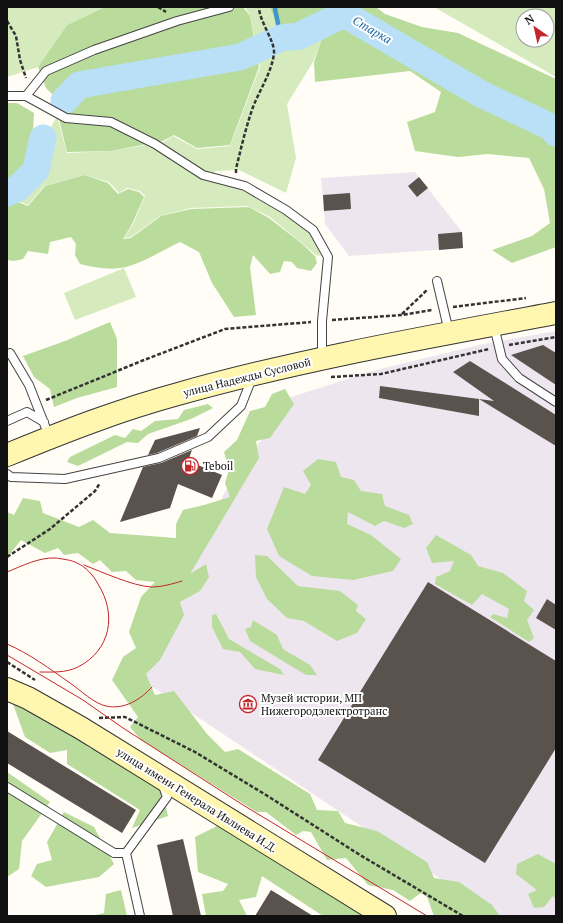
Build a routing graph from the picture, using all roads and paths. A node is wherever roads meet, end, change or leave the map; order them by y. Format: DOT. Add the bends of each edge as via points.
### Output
graph roads {
  1 [pos="229,7"];
  2 [pos="259,7"];
  3 [pos="7,21"];
  4 [pos="32,88"];
  5 [pos="7,96"];
  6 [pos="26,96"];
  7 [pos="238,184"];
  8 [pos="436,281"];
  9 [pos="533,297"];
  10 [pos="442,309"];
  11 [pos="556,313"];
  12 [pos="402,315"];
  13 [pos="322,321"];
  14 [pos="494,325"];
  15 [pos="449,333"];
  16 [pos="556,337"];
  17 [pos="499,347"];
  18 [pos="7,354"];
  19 [pos="326,368"];
  20 [pos="253,375"];
  21 [pos="556,402"];
  22 [pos="38,404"];
  23 [pos="7,421"];
  24 [pos="47,429"];
  25 [pos="7,455"];
  26 [pos="112,469"];
  27 [pos="7,474"];
  28 [pos="7,557"];
  29 [pos="7,662"];
  30 [pos="38,682"];
  31 [pos="7,689"];
  32 [pos="95,718"];
  33 [pos="159,777"];
  34 [pos="7,787"];
  35 [pos="126,853"];
  36 [pos="140,916"];
  37 [pos="385,916"];
  38 [pos="463,916"];
  1 -- 4 [label="lane" via="177,21 94,50 46,71"];
  2 -- 7 [label="path" via="274,52 266,80 253,107 236,169"];
  3 -- 4 [label="path" via="16,36 20,60"];
  4 -- 6 [label="lane"];
  5 -- 6 [label="lane"];
  6 -- 7 [label="lane" via="66,118 111,122 155,144 203,175"];
  7 -- 13 [label="lane" via="286,210 313,230 328,257"];
  8 -- 10 [label="lane"];
  8 -- 12 [label="path"];
  9 -- 10 [label="path"];
  10 -- 12 [label="path"];
  10 -- 15 [label="lane"];
  11 -- 14 [label="main road, улица Надежды Сусловой"];
  12 -- 13 [label="path"];
  13 -- 19 [label="lane"];
  13 -- 22 [label="path" via="224,329"];
  14 -- 15 [label="main road, улица Надежды Сусловой"];
  14 -- 17 [label="lane"];
  15 -- 19 [label="main road, улица Надежды Сусловой"];
  16 -- 17 [label="path"];
  17 -- 19 [label="path" via="381,374"];
  17 -- 21 [label="lane" via="502,359 519,378"];
  18 -- 22 [label="lane" via="10,353 30,385"];
  19 -- 20 [label="main road, улица Надежды Сусловой"];
  20 -- 24 [label="main road, улица Надежды Сусловой" via="177,394 111,415"];
  20 -- 26 [label="lane" via="240,406 208,437 158,458"];
  22 -- 24 [label="lane"];
  23 -- 24 [label="lane" via="27,412"];
  24 -- 25 [label="main road, улица Надежды Сусловой"];
  26 -- 27 [label="lane" via="65,480 11,477"];
  26 -- 28 [label="path" via="95,491 50,529"];
  29 -- 30 [label="path"];
  31 -- 33 [label="main road, улица имени Генерала Ивлиева И.Д." via="74,724"];
  32 -- 38 [label="path" via="125,717 195,752"];
  33 -- 35 [label="lane" via="167,797"];
  33 -- 37 [label="main road, улица имени Генерала Ивлиева И.Д."];
  34 -- 35 [label="lane" via="114,853"];
  35 -- 36 [label="lane"];
}
